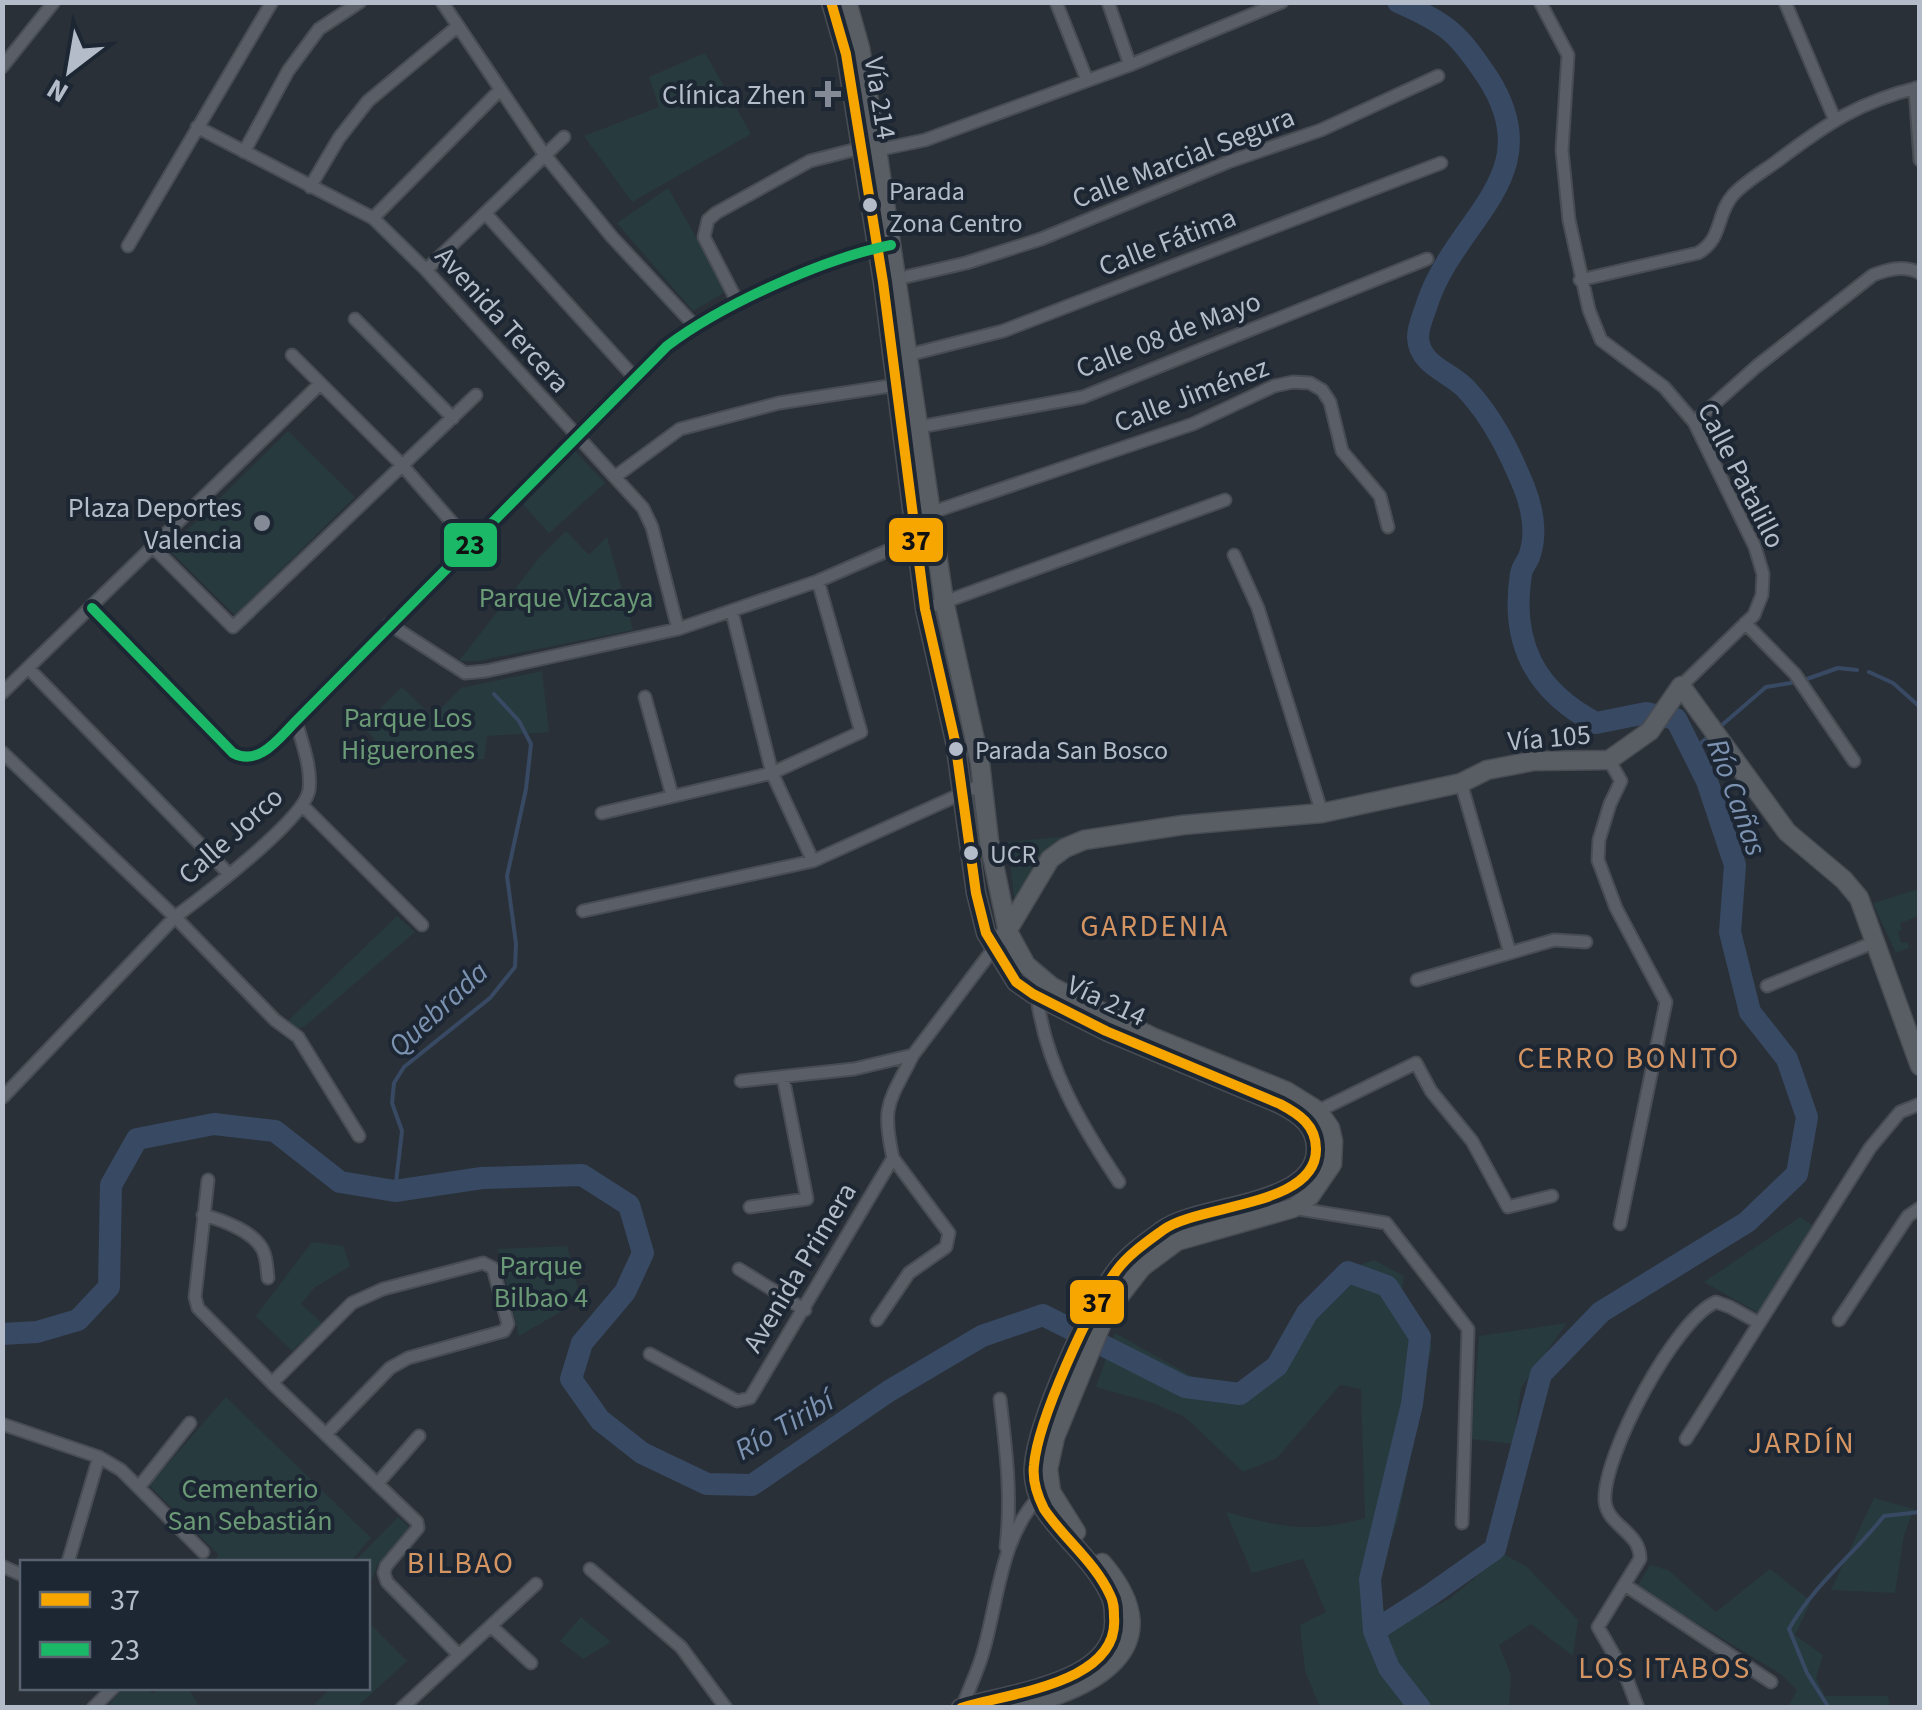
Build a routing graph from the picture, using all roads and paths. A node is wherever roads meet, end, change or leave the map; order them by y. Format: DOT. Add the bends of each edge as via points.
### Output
graph roads {
  1 [pos="54,2"];
  2 [pos="272,2"];
  3 [pos="360,2"];
  4 [pos="442,2"];
  5 [pos="832,2"];
  6 [pos="847,2"];
  7 [pos="1056,2"];
  8 [pos="1108,2"];
  9 [pos="1282,2"];
  10 [pos="1785,2"];
  11 [pos="1542,3"];
  12 [pos="458,26"];
  13 [pos="1130,65"];
  14 [pos="2,67"];
  15 [pos="1438,76"];
  16 [pos="1087,80"];
  17 [pos="1917,87"];
  18 [pos="500,90"];
  19 [pos="1834,120"];
  20 [pos="197,127"];
  21 [pos="564,136"];
  22 [pos="869,149"];
  23 [pos="244,152"];
  24 [pos="544,154"];
  25 [pos="1920,160"];
  26 [pos="1441,163"];
  27 [pos="310,188"];
  28 [pos="485,213"];
  29 [pos="372,218"];
  30 [pos="128,246"];
  31 [pos="884,246"];
  32 [pos="1427,259"];
  33 [pos="426,270"];
  34 [pos="1915,271"];
  35 [pos="890,280"];
  36 [pos="1580,280"];
  37 [pos="738,302"];
  38 [pos="355,319"];
  39 [pos="694,326"];
  40 [pos="292,355"];
  41 [pos="908,355"];
  42 [pos="634,377"];
  43 [pos="905,383"];
  44 [pos="320,384"];
  45 [pos="476,395"];
  46 [pos="452,418"];
  47 [pos="1694,422"];
  48 [pos="919,427"];
  49 [pos="576,438"];
  50 [pos="402,465"];
  51 [pos="616,476"];
  52 [pos="1225,500"];
  53 [pos="932,522"];
  54 [pos="1388,527"];
  55 [pos="914,540"];
  56 [pos="470,543"];
  57 [pos="154,548"];
  58 [pos="1234,555"];
  59 [pos="818,581"];
  60 [pos="944,602"];
  61 [pos="92,608"];
  62 [pos="925,609"];
  63 [pos="732,612"];
  64 [pos="1745,623"];
  65 [pos="389,624"];
  66 [pos="678,629"];
  67 [pos="30,670"];
  68 [pos="1681,686"];
  69 [pos="2,693"];
  70 [pos="644,697"];
  71 [pos="296,722"];
  72 [pos="2,752"];
  73 [pos="1610,760"];
  74 [pos="1854,761"];
  75 [pos="772,773"];
  76 [pos="1460,783"];
  77 [pos="983,784"];
  78 [pos="964,792"];
  79 [pos="672,796"];
  80 [pos="303,806"];
  81 [pos="602,813"];
  82 [pos="1322,813"];
  83 [pos="812,861"];
  84 [pos="228,874"];
  85 [pos="584,911"];
  86 [pos="175,917"];
  87 [pos="422,924"];
  88 [pos="1008,932"];
  89 [pos="1586,942"];
  90 [pos="1875,942"];
  91 [pos="994,948"];
  92 [pos="1510,954"];
  93 [pos="1417,980"];
  94 [pos="1767,986"];
  95 [pos="1038,997"];
  96 [pos="913,1056"];
  97 [pos="1920,1066"];
  98 [pos="783,1076"];
  99 [pos="741,1081"];
  100 [pos="3,1097"];
  101 [pos="1920,1104"];
  102 [pos="1318,1112"];
  103 [pos="359,1136"];
  104 [pos="892,1158"];
  105 [pos="208,1180"];
  106 [pos="1118,1182"];
  107 [pos="1552,1196"];
  108 [pos="750,1207"];
  109 [pos="1293,1208"];
  110 [pos="1920,1208"];
  111 [pos="203,1216"];
  112 [pos="1620,1224"];
  113 [pos="738,1269"];
  114 [pos="268,1278"];
  115 [pos="805,1310"];
  116 [pos="1099,1310"];
  117 [pos="877,1320"];
  118 [pos="1838,1320"];
  119 [pos="1759,1323"];
  120 [pos="650,1354"];
  121 [pos="1069,1381"];
  122 [pos="272,1384"];
  123 [pos="1000,1399"];
  124 [pos="190,1423"];
  125 [pos="2,1424"];
  126 [pos="326,1434"];
  127 [pos="419,1436"];
  128 [pos="1686,1439"];
  129 [pos="99,1457"];
  130 [pos="377,1484"];
  131 [pos="139,1487"];
  132 [pos="1010,1490"];
  133 [pos="1034,1502"];
  134 [pos="1462,1524"];
  135 [pos="203,1552"];
  136 [pos="69,1560"];
  137 [pos="1004,1566"];
  138 [pos="590,1569"];
  139 [pos="536,1584"];
  140 [pos="1625,1584"];
  141 [pos="491,1626"];
  142 [pos="459,1655"];
  143 [pos="531,1663"];
  144 [pos="1772,1682"];
  145 [pos="111,1690"];
  146 [pos="962,1707"];
  147 [pos="93,1708"];
  148 [pos="402,1708"];
  149 [pos="726,1708"];
  150 [pos="1013,1708"];
  151 [pos="1638,1708"];
  1 -- 14 [label="street"];
  2 -- 20 [label="street"];
  3 -- 23 [label="street" via="320,29 288,71"];
  4 -- 12 [label="street"];
  5 -- 22 [label="main road, Vía 214"];
  6 -- 22 [label="main road, Vía 214" via="860,48"];
  7 -- 16 [label="street"];
  8 -- 13 [label="street"];
  9 -- 13 [label="street"];
  10 -- 19 [label="street"];
  11 -- 36 [label="street, Calle Patalillo" via="1568,55 1562,150"];
  12 -- 18 [label="street"];
  12 -- 27 [label="street" via="368,101"];
  13 -- 16 [label="street"];
  15 -- 35 [label="street, Calle Marcial Segura" via="1321,130 1040,240"];
  16 -- 22 [label="street" via="925,140"];
  17 -- 19 [label="street"];
  17 -- 25 [label="street"];
  18 -- 24 [label="street"];
  18 -- 29 [label="street"];
  19 -- 36 [label="street" via="1733,196 1710,246"];
  20 -- 23 [label="street, Avenida Tercera"];
  20 -- 30 [label="street"];
  21 -- 24 [label="street"];
  22 -- 31 [label="main road, Vía 214"];
  22 -- 37 [label="street" via="810,161 708,220 704,237"];
  23 -- 27 [label="street, Avenida Tercera"];
  24 -- 28 [label="street"];
  24 -- 39 [label="street"];
  26 -- 41 [label="street, Calle Fátima" via="1004,331"];
  27 -- 29 [label="street, Avenida Tercera"];
  28 -- 33 [label="street"];
  28 -- 42 [label="street"];
  29 -- 33 [label="street, Avenida Tercera"];
  31 -- 35 [label="main road, Vía 214"];
  31 -- 37 [label="street"];
  32 -- 48 [label="street, Calle 08 de Mayo" via="1083,397"];
  33 -- 49 [label="street, Avenida Tercera"];
  34 -- 47 [label="street" via="1873,275"];
  35 -- 41 [label="main road, Vía 214"];
  35 -- 43 [label="main road, Vía 214"];
  36 -- 47 [label="street, Calle Patalillo" via="1601,340 1664,387"];
  37 -- 39 [label="street"];
  38 -- 46 [label="street"];
  39 -- 42 [label="street"];
  40 -- 44 [label="street"];
  41 -- 43 [label="main road, Vía 214"];
  42 -- 49 [label="street"];
  43 -- 48 [label="main road, Vía 214"];
  43 -- 51 [label="street" via="779,403 680,429"];
  43 -- 55 [label="main road, Vía 214"];
  44 -- 50 [label="street"];
  44 -- 57 [label="street"];
  45 -- 46 [label="street"];
  46 -- 50 [label="street"];
  47 -- 64 [label="street, Calle Patalillo" via="1763,574 1762,596"];
  48 -- 53 [label="main road, Vía 214"];
  49 -- 51 [label="street, Avenida Tercera"];
  49 -- 56 [label="street"];
  50 -- 56 [label="street"];
  50 -- 57 [label="street" via="233,628"];
  51 -- 66 [label="street, Avenida Tercera" via="652,527"];
  52 -- 60 [label="street"];
  53 -- 54 [label="street, Calle Jiménez" via="1293,382 1310,383 1330,402 1342,451 1380,496"];
  53 -- 55 [label="street"];
  53 -- 60 [label="main road, Vía 214"];
  55 -- 59 [label="street"];
  55 -- 62 [label="main road, Vía 214"];
  56 -- 65 [label="street"];
  57 -- 61 [label="street"];
  58 -- 82 [label="street" via="1258,608"];
  59 -- 63 [label="street"];
  59 -- 75 [label="street" via="861,732"];
  60 -- 62 [label="street"];
  60 -- 77 [label="main road, Vía 214"];
  61 -- 67 [label="street"];
  61 -- 71 [label="street" via="233,754 262,753"];
  62 -- 78 [label="main road, Vía 214"];
  63 -- 66 [label="street"];
  63 -- 75 [label="street"];
  64 -- 68 [label="street, Calle Patalillo"];
  64 -- 74 [label="street" via="1795,674"];
  65 -- 66 [label="street" via="466,673"];
  65 -- 71 [label="street"];
  67 -- 69 [label="street"];
  67 -- 84 [label="street"];
  68 -- 73 [label="main road, Vía 105" via="1650,731"];
  68 -- 90 [label="main road" via="1787,832 1858,898"];
  70 -- 79 [label="street"];
  71 -- 80 [label="street, Calle Jorco" via="308,767"];
  72 -- 86 [label="street, Calle Jorco"];
  73 -- 76 [label="main road, Vía 105" via="1534,761"];
  73 -- 112 [label="street" via="1621,781 1598,860 1666,1002"];
  75 -- 79 [label="street"];
  75 -- 83 [label="street"];
  76 -- 82 [label="main road, Vía 105"];
  76 -- 92 [label="street"];
  77 -- 78 [label="street"];
  77 -- 88 [label="main road, Vía 214"];
  78 -- 83 [label="street"];
  78 -- 91 [label="main road, Vía 214" via="976,893"];
  79 -- 81 [label="street"];
  80 -- 84 [label="street, Calle Jorco"];
  80 -- 87 [label="street"];
  82 -- 88 [label="main road, Vía 105" via="1084,840 1050,859"];
  83 -- 85 [label="street"];
  84 -- 86 [label="street, Calle Jorco"];
  86 -- 100 [label="street"];
  86 -- 103 [label="street" via="298,1037"];
  88 -- 91 [label="main road, Vía 105"];
  88 -- 102 [label="main road, Vía 214" via="1026,965 1052,987 1286,1091"];
  89 -- 92 [label="street" via="1554,940"];
  90 -- 94 [label="street"];
  90 -- 97 [label="main road"];
  91 -- 95 [label="main road, Vía 214" via="1016,982"];
  91 -- 96 [label="street"];
  92 -- 93 [label="street"];
  95 -- 106 [label="street" via="1048,1050 1071,1104"];
  95 -- 116 [label="main road, Vía 214" via="1299,1114 1316,1146 1314,1162 1273,1196 1168,1226 1119,1267"];
  96 -- 98 [label="street"];
  96 -- 104 [label="street" via="884,1120"];
  98 -- 99 [label="street"];
  98 -- 108 [label="street" via="807,1199"];
  101 -- 119 [label="street" via="1900,1112 1870,1148"];
  102 -- 107 [label="street" via="1416,1063 1472,1141 1508,1207"];
  102 -- 109 [label="main road" via="1334,1141 1332,1164"];
  104 -- 115 [label="street, Avenida Primera"];
  104 -- 117 [label="street" via="950,1240 909,1272"];
  105 -- 111 [label="street"];
  109 -- 116 [label="main road, Vía 214" via="1177,1241"];
  109 -- 134 [label="street" via="1386,1223 1468,1329"];
  110 -- 118 [label="street"];
  111 -- 114 [label="street" via="227,1222 262,1248"];
  111 -- 122 [label="street" via="198,1308"];
  113 -- 115 [label="street"];
  115 -- 120 [label="street, Avenida Primera" via="744,1402"];
  116 -- 121 [label="main road, Vía 214"];
  119 -- 128 [label="street"];
  119 -- 140 [label="street" via="1730,1306 1705,1307 1684,1328 1631,1414 1605,1500 1640,1550"];
  121 -- 133 [label="main road, Vía 214" via="1034,1462"];
  121 -- 150 [label="main road, Vía 214" via="1047,1480 1066,1521 1122,1588 1129,1631 1107,1672 1066,1694"];
  122 -- 126 [label="street"];
  122 -- 126 [label="street" via="364,1297 483,1263 493,1268 504,1330 390,1368"];
  123 -- 132 [label="street"];
  124 -- 131 [label="street"];
  125 -- 129 [label="street"];
  126 -- 130 [label="street"];
  127 -- 130 [label="street"];
  129 -- 131 [label="street"];
  129 -- 136 [label="street"];
  130 -- 142 [label="street" via="418,1522 386,1566 386,1582"];
  131 -- 135 [label="street"];
  132 -- 133 [label="street"];
  132 -- 137 [label="street"];
  133 -- 137 [label="street" via="1020,1520"];
  133 -- 146 [label="main road" via="1113,1599 1112,1641 1098,1660 1065,1679"];
  137 -- 146 [label="street"];
  138 -- 149 [label="street" via="681,1648"];
  139 -- 141 [label="street"];
  140 -- 144 [label="street"];
  140 -- 151 [label="street" via="1598,1627"];
  141 -- 142 [label="street"];
  141 -- 143 [label="street"];
  142 -- 148 [label="street"];
  145 -- 147 [label="street"];
}
